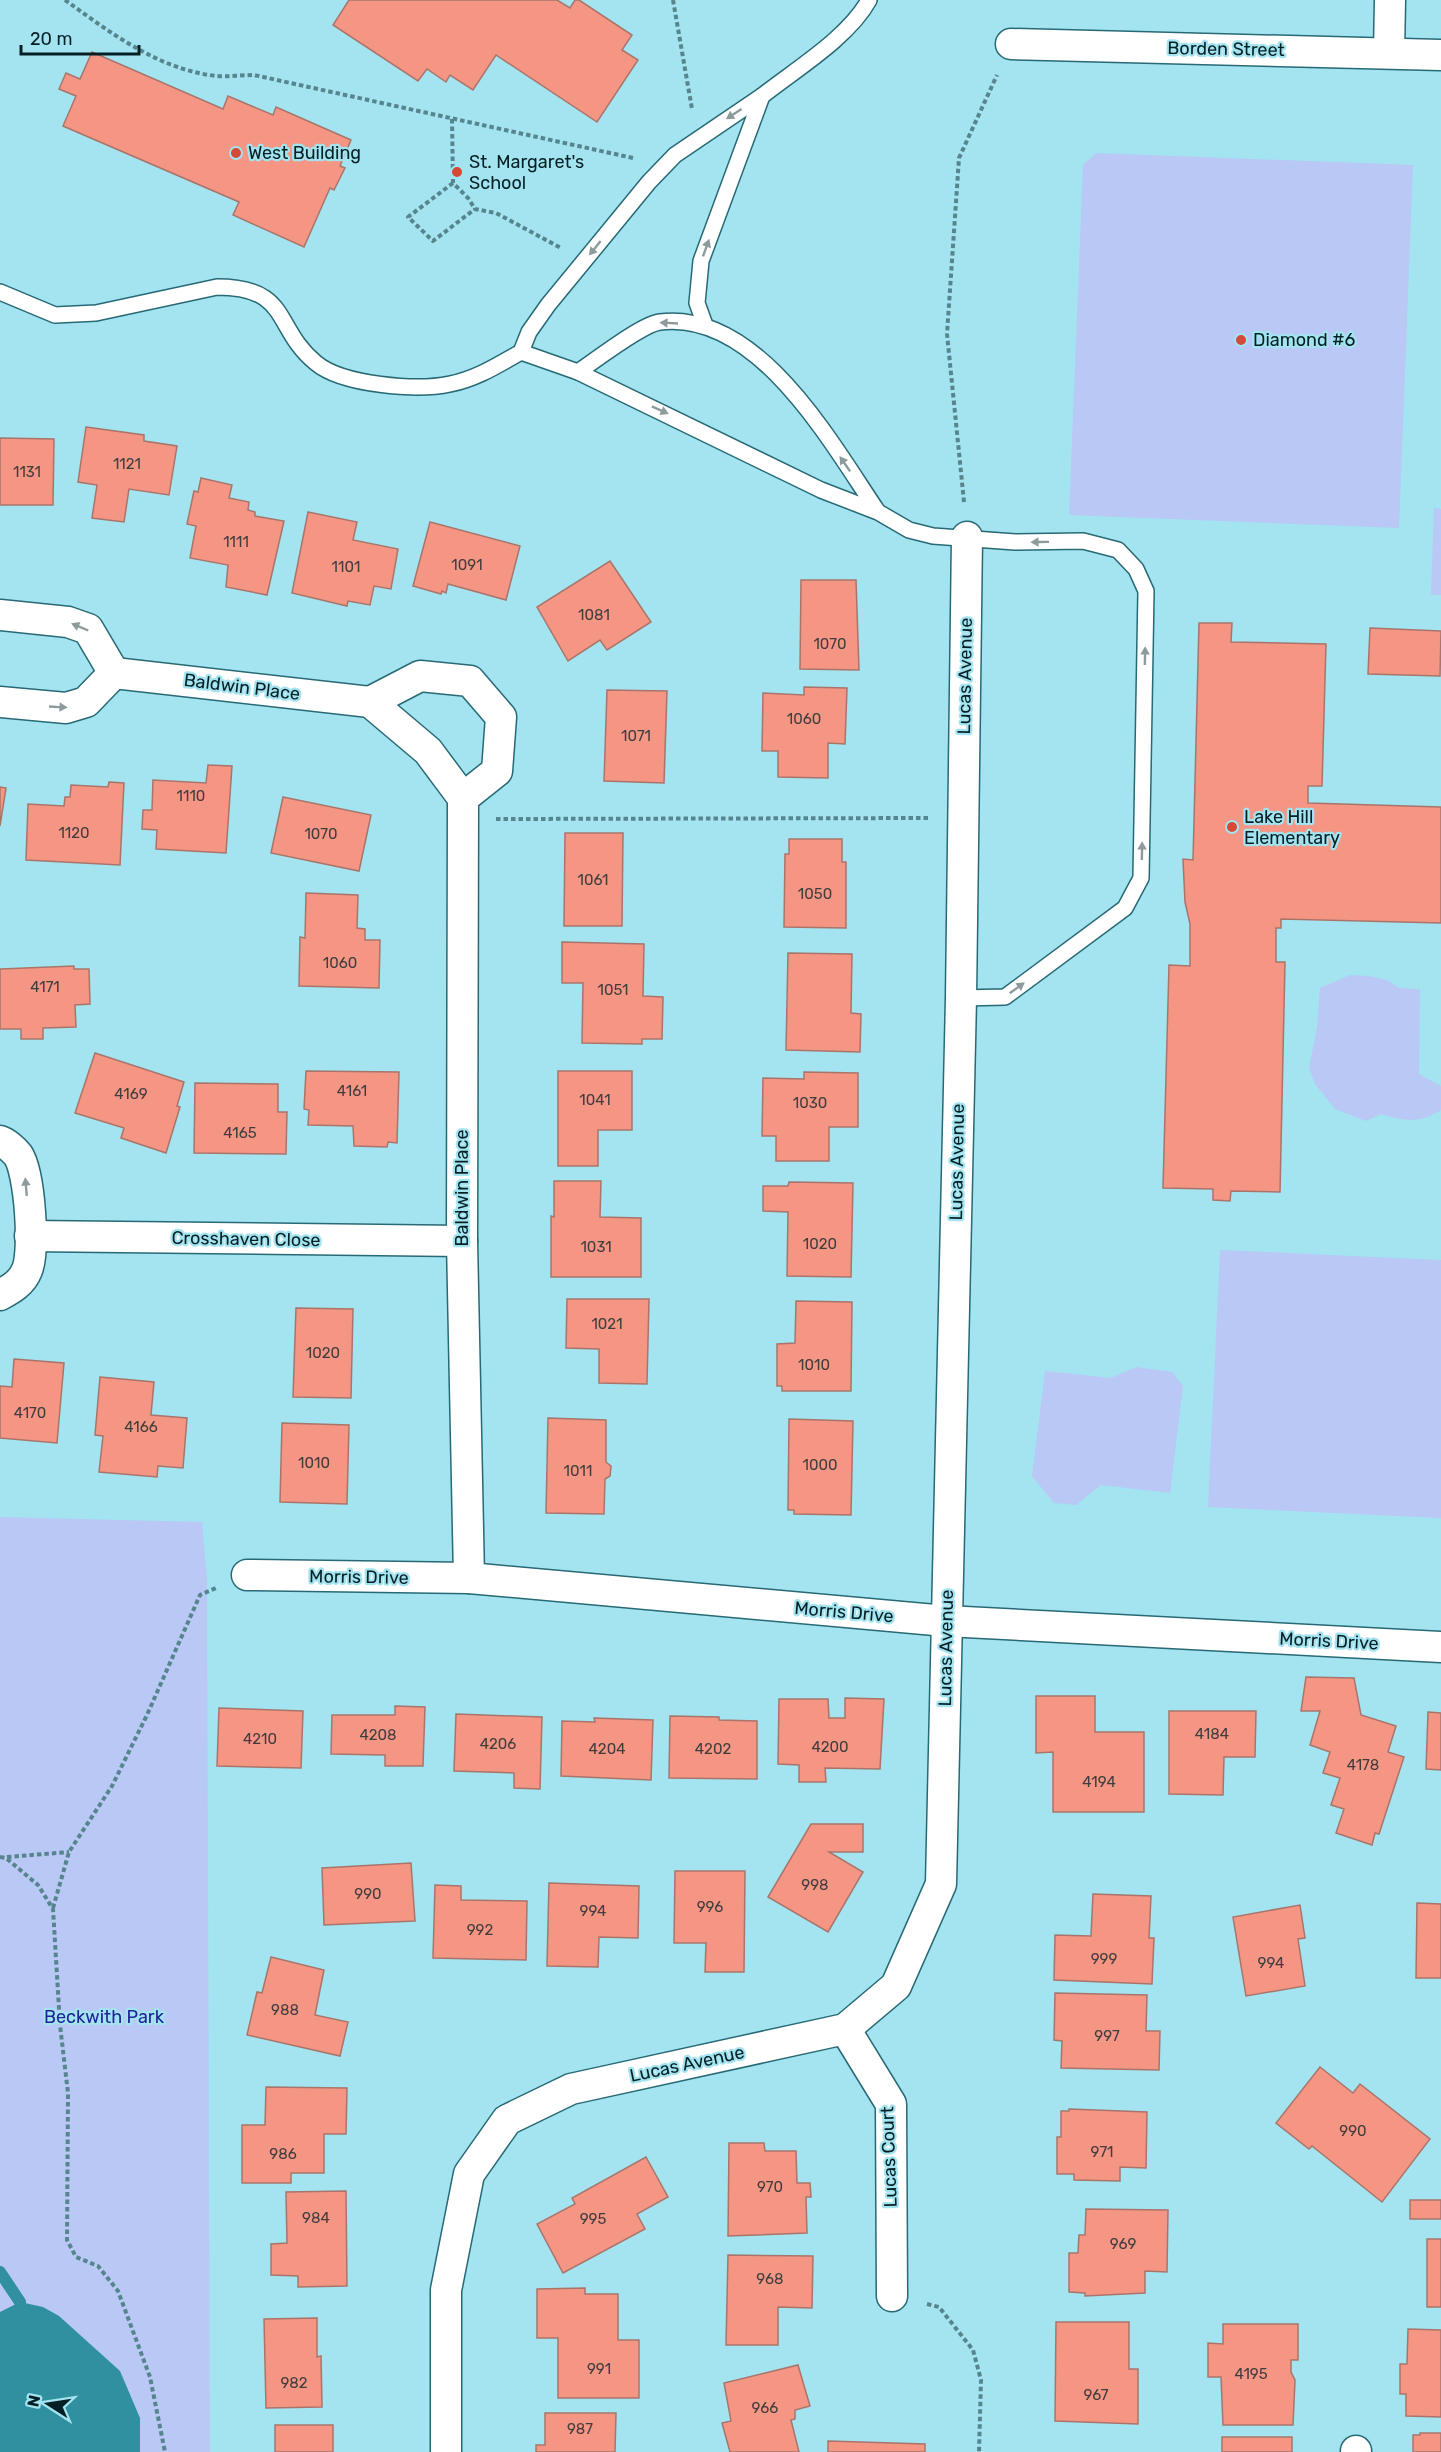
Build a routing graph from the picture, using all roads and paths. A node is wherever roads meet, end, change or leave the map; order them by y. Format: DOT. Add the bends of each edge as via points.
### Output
graph roads {
  1 [pos="65,0"];
  2 [pos="673,0"];
  3 [pos="869,0"];
  4 [pos="1390,0"];
  5 [pos="1011,44"];
  6 [pos="1389,53"];
  7 [pos="1441,55"];
  8 [pos="762,96"];
  9 [pos="452,119"];
  10 [pos="697,139"];
  11 [pos="666,166"];
  12 [pos="453,183"];
  13 [pos="475,209"];
  14 [pos="585,260"];
  15 [pos="0,292"];
  16 [pos="705,325"];
  17 [pos="521,352"];
  18 [pos="578,372"];
  19 [pos="878,512"];
  20 [pos="967,537"];
  21 [pos="0,615"];
  22 [pos="114,673"];
  23 [pos="0,702"];
  24 [pos="370,702"];
  25 [pos="463,808"];
  26 [pos="964,818"];
  27 [pos="962,998"];
  28 [pos="0,1141"];
  29 [pos="30,1236"];
  30 [pos="462,1241"];
  31 [pos="0,1295"];
  32 [pos="247,1575"];
  33 [pos="469,1578"];
  34 [pos="946,1621"];
  35 [pos="1441,1647"];
  36 [pos="69,1852"];
  37 [pos="0,1857"];
  38 [pos="6,1857"];
  39 [pos="53,1909"];
  40 [pos="845,2030"];
  41 [pos="892,2296"];
  42 [pos="165,2452"];
  43 [pos="446,2452"];
  44 [pos="979,2452"];
  1 -- 9 [label="path" via="138,50 173,66 217,76 254,75"];
  2 -- 10 [label="path"];
  3 -- 8 [label="lane" via="830,43"];
  4 -- 6 [label="street"];
  5 -- 6 [label="street, Borden Street"];
  5 -- 20 [label="path" via="959,158 947,334"];
  6 -- 7 [label="street, Borden Street"];
  8 -- 10 [label="lane, one-way"];
  16 -- 8 [label="lane, one-way" via="697,303 701,261"];
  9 -- 11 [label="path"];
  9 -- 12 [label="path"];
  10 -- 11 [label="lane"];
  11 -- 14 [label="lane, one-way"];
  12 -- 13 [label="path"];
  12 -- 13 [label="path" via="408,217 433,241"];
  13 -- 14 [label="path" via="496,213"];
  14 -- 17 [label="lane" via="529,332"];
  15 -- 17 [label="lane" via="55,315 96,313 217,287 244,289 269,302 283,316 296,341 316,363 358,380 419,386 450,384 480,375"];
  16 -- 18 [label="lane, one-way" via="659,322"];
  19 -- 16 [label="lane, one-way" via="771,366 720,330"];
  17 -- 18 [label="lane"];
  18 -- 19 [label="lane, one-way" via="821,490"];
  19 -- 20 [label="lane" via="909,530 933,536"];
  20 -- 26 [label="street, Lucas Avenue"];
  27 -- 20 [label="lane, one-way" via="1005,997 1125,908 1141,878 1146,591 1136,569 1118,550 1083,541 1015,542"];
  22 -- 21 [label="street, one-way" via="88,629 68,622"];
  23 -- 22 [label="street, one-way" via="66,708 86,702"];
  22 -- 24 [label="street, Baldwin Place"];
  24 -- 25 [label="street" via="428,751"];
  24 -- 25 [label="street" via="420,676 470,681 501,717 497,771"];
  25 -- 26 [label="path"];
  25 -- 30 [label="street, Baldwin Place"];
  26 -- 27 [label="street, Lucas Avenue"];
  27 -- 34 [label="street, Lucas Avenue"];
  29 -- 28 [label="street, one-way" via="25,1170 18,1155"];
  29 -- 30 [label="street, Crosshaven Close"];
  29 -- 31 [label="street" via="32,1255 27,1273 15,1287"];
  30 -- 33 [label="street, Baldwin Place"];
  32 -- 33 [label="street, Morris Drive"];
  32 -- 36 [label="path" via="200,1595 112,1786"];
  33 -- 34 [label="street, Morris Drive"];
  34 -- 35 [label="street, Morris Drive"];
  34 -- 40 [label="street, Lucas Avenue" via="941,1884 896,1986"];
  36 -- 38 [label="path"];
  36 -- 39 [label="path"];
  37 -- 38 [label="path"];
  38 -- 39 [label="path" via="38,1885"];
  39 -- 42 [label="path" via="68,2093 67,2240 76,2257 99,2266 118,2290 150,2377"];
  40 -- 41 [label="street, Lucas Court" via="891,2104"];
  40 -- 43 [label="street, Lucas Avenue" via="571,2089 507,2120 469,2174 446,2290"];
  41 -- 44 [label="path" via="939,2307 973,2350 981,2380"];
}
